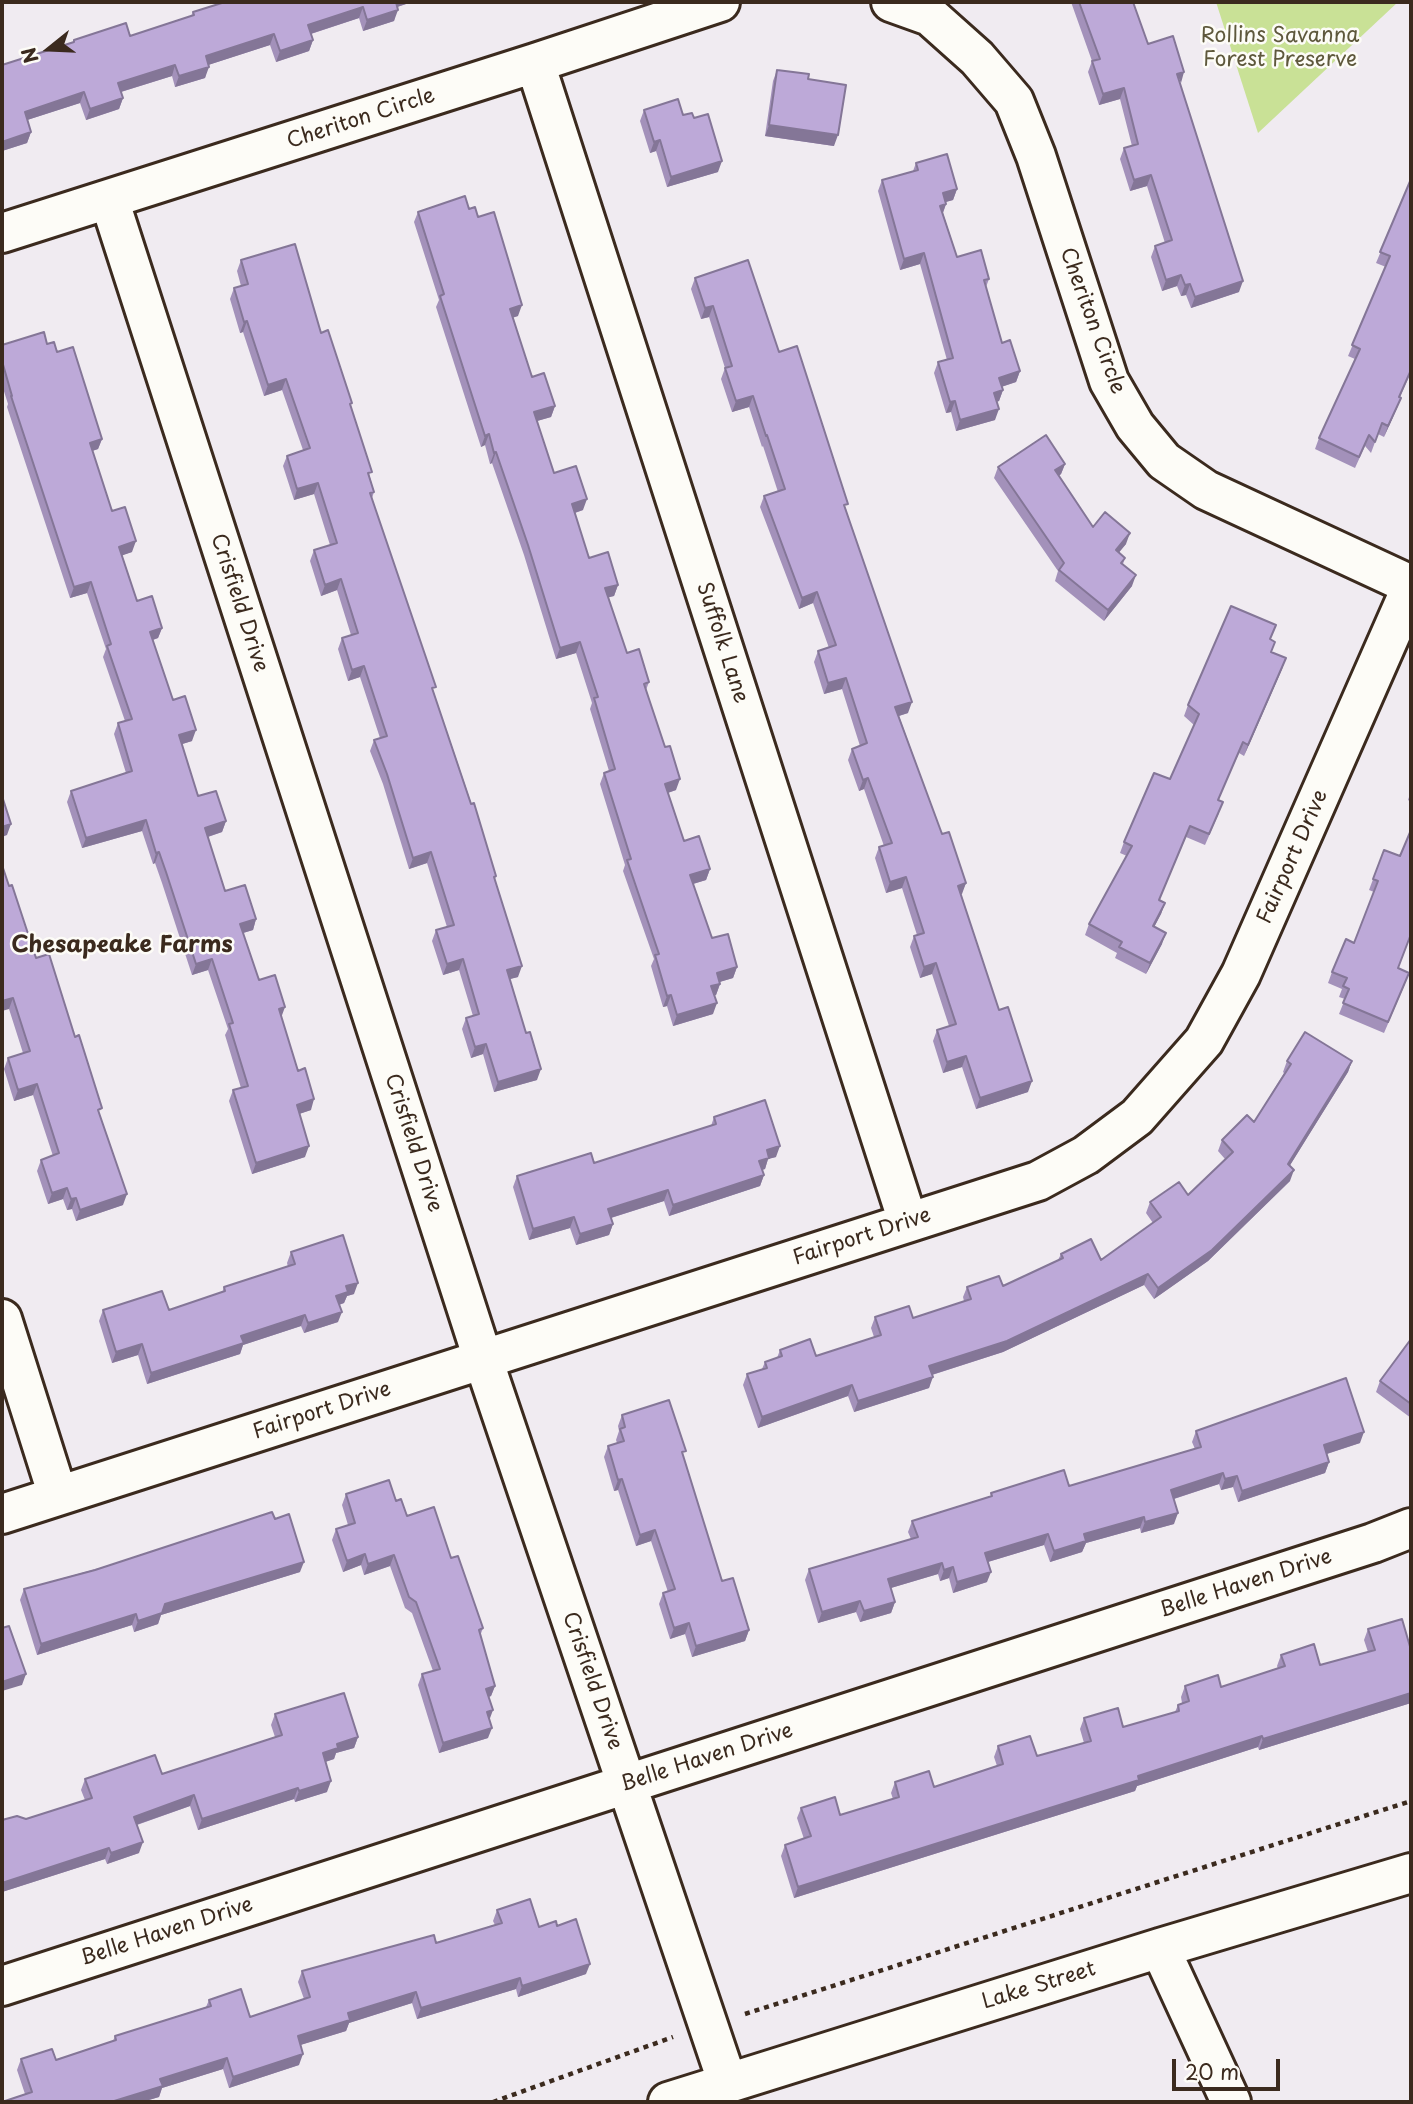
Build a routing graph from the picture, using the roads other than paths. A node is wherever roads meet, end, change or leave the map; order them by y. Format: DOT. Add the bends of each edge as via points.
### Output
graph roads {
  1 [pos="720,2"];
  2 [pos="891,2"];
  3 [pos="535,63"];
  4 [pos="109,199"];
  5 [pos="2,233"];
  6 [pos="1411,586"];
  7 [pos="908,1222"];
  8 [pos="2,1319"];
  9 [pos="483,1359"];
  10 [pos="58,1496"];
  11 [pos="2,1514"];
  12 [pos="1411,1528"];
  13 [pos="627,1784"];
  14 [pos="1411,1873"];
  15 [pos="1160,1948"];
  16 [pos="2,1986"];
  17 [pos="728,2084"];
  18 [pos="668,2102"];
  19 [pos="1230,2102"];
  1 -- 3 [label="street, Cheriton Circle"];
  2 -- 6 [label="street, Cheriton Circle" via="930,16 977,58 1014,101 1109,381 1135,426 1164,461 1206,490"];
  3 -- 4 [label="street, Cheriton Circle"];
  3 -- 7 [label="street, Suffolk Lane"];
  4 -- 5 [label="street, Cheriton Circle"];
  4 -- 9 [label="street, Crisfield Drive"];
  6 -- 7 [label="street, Fairport Drive" via="1241,974 1204,1041 1137,1117 1086,1156 1038,1181"];
  7 -- 9 [label="street, Fairport Drive"];
  8 -- 10 [label="street"];
  9 -- 10 [label="street, Fairport Drive"];
  9 -- 13 [label="street, Crisfield Drive"];
  10 -- 11 [label="street, Fairport Drive"];
  12 -- 13 [label="street, Belle Haven Drive"];
  13 -- 16 [label="street, Belle Haven Drive"];
  13 -- 17 [label="street, Crisfield Drive"];
  14 -- 15 [label="street, Lake Street"];
  15 -- 17 [label="street, Lake Street"];
  15 -- 19 [label="street"];
  17 -- 18 [label="street, Lake Street"];
}
